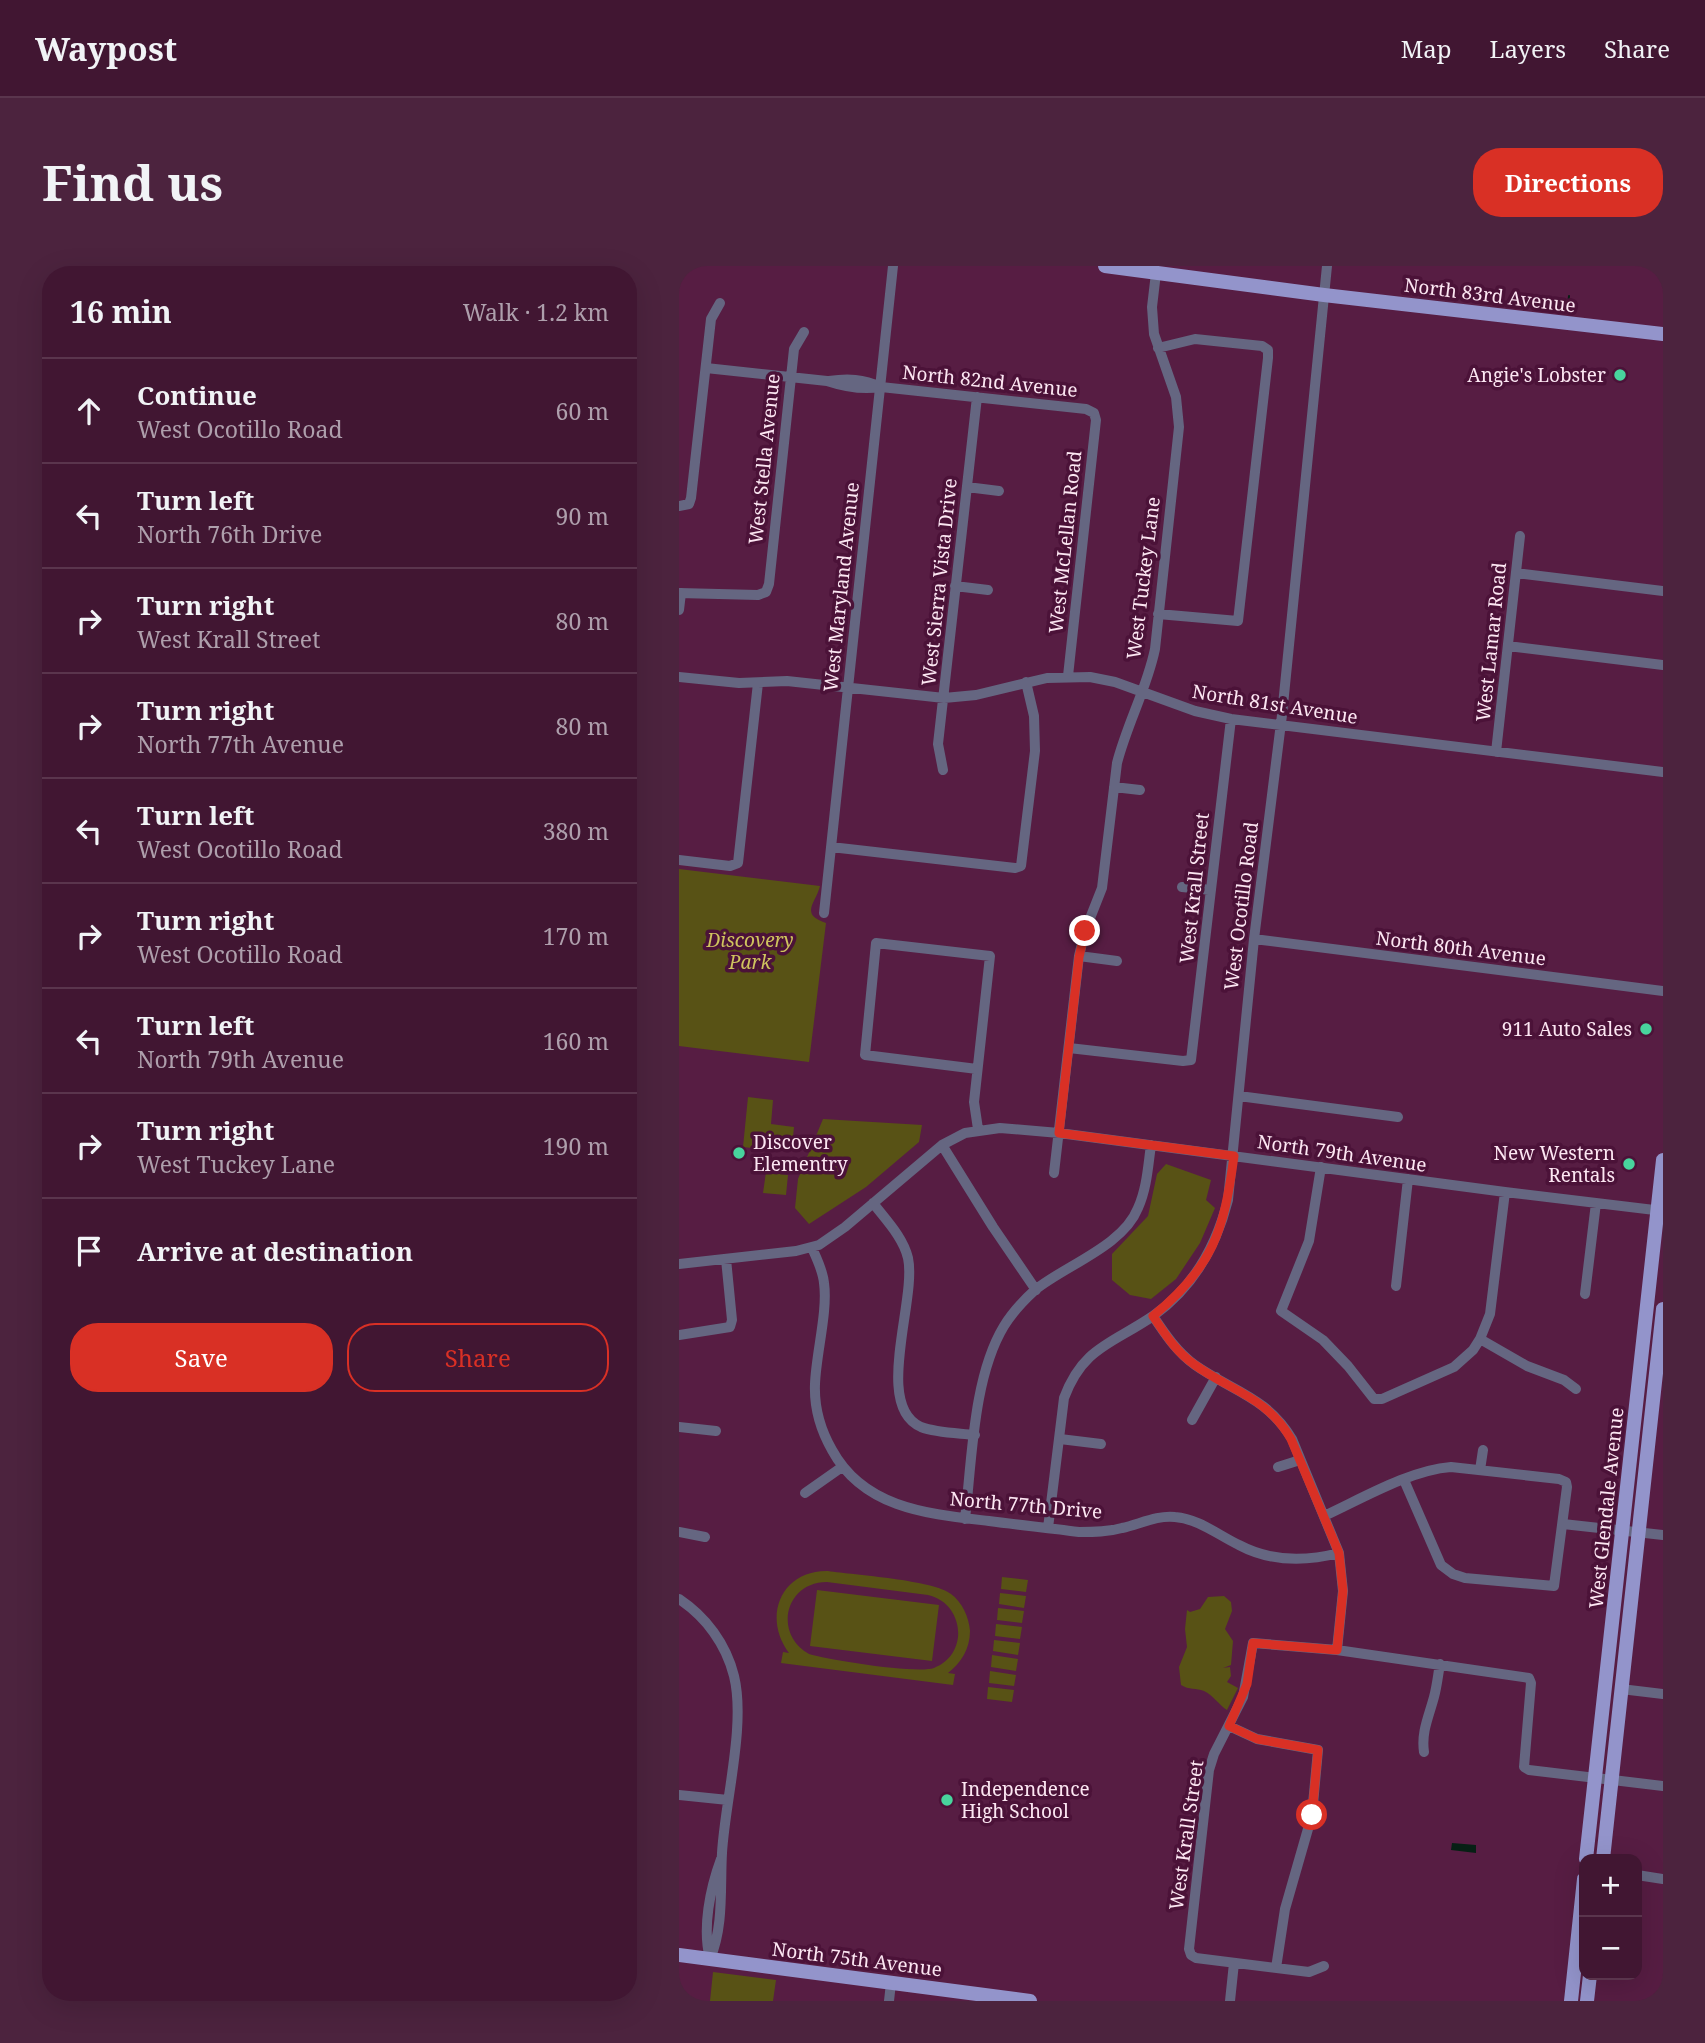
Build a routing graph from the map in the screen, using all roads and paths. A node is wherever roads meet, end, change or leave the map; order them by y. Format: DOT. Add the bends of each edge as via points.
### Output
graph roads {
  1 [pos="894,266"];
  2 [pos="1112,266"];
  3 [pos="1327,266"];
  4 [pos="1156,273"];
  5 [pos="1324,295"];
  6 [pos="720,303"];
  7 [pos="804,332"];
  8 [pos="1663,334"];
  9 [pos="1158,348"];
  10 [pos="706,368"];
  11 [pos="790,377"];
  12 [pos="881,387"];
  13 [pos="977,397"];
  14 [pos="1094,413"];
  15 [pos="967,487"];
  16 [pos="999,491"];
  17 [pos="684,505"];
  18 [pos="1520,536"];
  19 [pos="1516,573"];
  20 [pos="955,586"];
  21 [pos="988,590"];
  22 [pos="1663,591"];
  23 [pos="680,593"];
  24 [pos="679,610"];
  25 [pos="1158,614"];
  26 [pos="1508,646"];
  27 [pos="1663,665"];
  28 [pos="1068,676"];
  29 [pos="679,677"];
  30 [pos="1026,682"];
  31 [pos="758,683"];
  32 [pos="848,688"];
  33 [pos="1142,693"];
  34 [pos="944,698"];
  35 [pos="1231,719"];
  36 [pos="1280,725"];
  37 [pos="1496,752"];
  38 [pos="943,770"];
  39 [pos="1663,772"];
  40 [pos="1114,787"];
  41 [pos="1140,790"];
  42 [pos="831,847"];
  43 [pos="679,860"];
  44 [pos="1182,887"];
  45 [pos="1211,890"];
  46 [pos="824,913"];
  47 [pos="1254,939"];
  48 [pos="1079,957"];
  49 [pos="1117,961"];
  50 [pos="1663,991"];
  51 [pos="1069,1048"];
  52 [pos="977,1069"];
  53 [pos="1239,1096"];
  54 [pos="1398,1117"];
  55 [pos="978,1129"];
  56 [pos="1059,1133"];
  57 [pos="942,1145"];
  58 [pos="1151,1145"];
  59 [pos="1234,1156"];
  60 [pos="1663,1160"];
  61 [pos="1321,1167"];
  62 [pos="1054,1173"];
  63 [pos="1408,1179"];
  64 [pos="1505,1192"];
  65 [pos="873,1203"];
  66 [pos="1596,1203"];
  67 [pos="1660,1211"];
  68 [pos="812,1248"];
  69 [pos="726,1259"];
  70 [pos="679,1264"];
  71 [pos="1396,1286"];
  72 [pos="1036,1290"];
  73 [pos="1585,1294"];
  74 [pos="1663,1309"];
  75 [pos="1153,1316"];
  76 [pos="679,1335"];
  77 [pos="1481,1339"];
  78 [pos="1216,1377"];
  79 [pos="1576,1389"];
  80 [pos="1192,1420"];
  81 [pos="679,1427"];
  82 [pos="716,1431"];
  83 [pos="975,1435"];
  84 [pos="1060,1439"];
  85 [pos="1101,1444"];
  86 [pos="1483,1450"];
  87 [pos="1300,1460"];
  88 [pos="842,1467"];
  89 [pos="1279,1467"];
  90 [pos="1481,1470"];
  91 [pos="1404,1480"];
  92 [pos="806,1493"];
  93 [pos="1324,1516"];
  94 [pos="965,1518"];
  95 [pos="1563,1524"];
  96 [pos="1137,1525"];
  97 [pos="1048,1528"];
  98 [pos="1622,1531"];
  99 [pos="679,1532"];
  100 [pos="1639,1532"];
  101 [pos="1663,1535"];
  102 [pos="1141,1536"];
  103 [pos="705,1537"];
  104 [pos="1339,1553"];
  105 [pos="679,1599"];
  106 [pos="1337,1650"];
  107 [pos="1440,1664"];
  108 [pos="1621,1689"];
  109 [pos="1663,1694"];
  110 [pos="1229,1726"];
  111 [pos="1424,1752"];
  112 [pos="1595,1777"];
  113 [pos="1611,1780"];
  114 [pos="1663,1786"];
  115 [pos="679,1795"];
  116 [pos="728,1800"];
  117 [pos="1587,1854"];
  118 [pos="1604,1854"];
  119 [pos="1642,1876"];
  120 [pos="1663,1879"];
  121 [pos="1580,1917"];
  122 [pos="679,1955"];
  123 [pos="710,1959"];
  124 [pos="1234,1963"];
  125 [pos="1324,1966"];
  126 [pos="1276,1968"];
  127 [pos="1589,1980"];
  128 [pos="891,1983"];
  129 [pos="889,2001"];
  130 [pos="1030,2001"];
  131 [pos="1230,2001"];
  132 [pos="1571,2001"];
  133 [pos="1587,2001"];
  1 -- 12 [label="street, West Maryland Avenue"];
  2 -- 4 [label="main road, North 83rd Avenue"];
  3 -- 5 [label="street, West Ocotillo Road"];
  4 -- 5 [label="main road, North 83rd Avenue"];
  4 -- 9 [label="street, West Tuckey Lane" via="1152,307"];
  5 -- 8 [label="main road, North 83rd Avenue"];
  5 -- 36 [label="street, West Ocotillo Road"];
  6 -- 10 [label="street" via="711,319"];
  7 -- 11 [label="street, West Stella Avenue" via="794,349"];
  9 -- 25 [label="street, West Tuckey Lane" via="1177,397 1179,427"];
  9 -- 25 [label="street" via="1195,339 1268,349 1238,621"];
  10 -- 11 [label="street, North 82nd Avenue"];
  10 -- 17 [label="street"];
  11 -- 12 [label="street, North 82nd Avenue"];
  11 -- 23 [label="street, West Stella Avenue" via="766,592"];
  12 -- 13 [label="street, North 82nd Avenue"];
  12 -- 32 [label="street, West Maryland Avenue"];
  13 -- 14 [label="street, North 82nd Avenue"];
  13 -- 15 [label="street, West Sierra Vista Drive"];
  14 -- 28 [label="street, West McLellan Road"];
  15 -- 16 [label="street"];
  15 -- 20 [label="street, West Sierra Vista Drive"];
  18 -- 19 [label="street, West Lamar Road"];
  19 -- 22 [label="street"];
  19 -- 26 [label="street, West Lamar Road"];
  20 -- 21 [label="street"];
  20 -- 34 [label="street, West Sierra Vista Drive"];
  23 -- 24 [label="street"];
  25 -- 33 [label="street, West Tuckey Lane"];
  26 -- 27 [label="street"];
  26 -- 37 [label="street, West Lamar Road"];
  28 -- 30 [label="street, North 81st Avenue"];
  28 -- 33 [label="street, North 81st Avenue" via="1103,679"];
  29 -- 31 [label="street, North 81st Avenue"];
  30 -- 34 [label="street, North 81st Avenue"];
  30 -- 42 [label="street" via="1034,716 1035,751 1021,866"];
  31 -- 32 [label="street, North 81st Avenue" via="787,681"];
  31 -- 43 [label="street" via="738,863"];
  32 -- 34 [label="street, North 81st Avenue"];
  32 -- 42 [label="street, West Maryland Avenue"];
  33 -- 35 [label="street, North 81st Avenue"];
  33 -- 40 [label="street, West Tuckey Lane" via="1122,743"];
  34 -- 38 [label="street, West Sierra Vista Drive" via="938,744"];
  35 -- 36 [label="street, North 81st Avenue"];
  35 -- 45 [label="street, West Krall Street"];
  36 -- 37 [label="street, North 81st Avenue"];
  36 -- 47 [label="street, West Ocotillo Road"];
  37 -- 39 [label="street, North 81st Avenue"];
  40 -- 41 [label="street"];
  40 -- 48 [label="street, West Tuckey Lane" via="1102,888"];
  42 -- 46 [label="street, West Maryland Avenue"];
  44 -- 45 [label="street"];
  45 -- 51 [label="street, West Krall Street" via="1191,1060"];
  47 -- 50 [label="street, North 80th Avenue"];
  47 -- 53 [label="street, West Ocotillo Road"];
  48 -- 49 [label="street"];
  48 -- 51 [label="street, West Tuckey Lane"];
  51 -- 56 [label="street, West Tuckey Lane"];
  52 -- 52 [label="street" via="990,956 876,943 865,1055"];
  52 -- 55 [label="street" via="974,1110"];
  53 -- 54 [label="street"];
  53 -- 59 [label="street, West Ocotillo Road"];
  55 -- 56 [label="street, North 79th Avenue"];
  55 -- 57 [label="street, North 79th Avenue"];
  56 -- 58 [label="street, North 79th Avenue"];
  56 -- 62 [label="street, West Tuckey Lane"];
  57 -- 65 [label="street, North 79th Avenue"];
  57 -- 72 [label="street"];
  58 -- 59 [label="street, North 79th Avenue"];
  58 -- 72 [label="street" via="1143,1193 1129,1223"];
  59 -- 61 [label="street, North 79th Avenue"];
  59 -- 75 [label="street, West Ocotillo Road" via="1228,1200 1212,1247 1186,1286"];
  60 -- 67 [label="main road, West Glendale Avenue"];
  61 -- 63 [label="street, North 79th Avenue"];
  61 -- 77 [label="street" via="1309,1241 1281,1311 1322,1340 1374,1399 1454,1367"];
  63 -- 64 [label="street, North 79th Avenue"];
  63 -- 71 [label="street"];
  64 -- 66 [label="street, North 79th Avenue"];
  64 -- 77 [label="street" via="1490,1314"];
  65 -- 68 [label="street, North 79th Avenue"];
  65 -- 83 [label="street" via="897,1234 908,1259 898,1383 906,1415 921,1427"];
  66 -- 67 [label="street, North 79th Avenue"];
  66 -- 73 [label="street"];
  67 -- 98 [label="main road, West Glendale Avenue"];
  68 -- 69 [label="street, North 79th Avenue"];
  68 -- 88 [label="street" via="825,1292 815,1403 825,1439"];
  69 -- 70 [label="street, North 79th Avenue"];
  69 -- 76 [label="street" via="730,1327"];
  72 -- 83 [label="street" via="995,1343 983,1376"];
  74 -- 100 [label="main road, West Glendale Avenue"];
  75 -- 78 [label="street" via="1177,1350"];
  75 -- 84 [label="street" via="1100,1348 1077,1370 1064,1398"];
  77 -- 79 [label="street"];
  78 -- 80 [label="street"];
  78 -- 87 [label="street" via="1282,1422"];
  81 -- 82 [label="street"];
  83 -- 94 [label="street"];
  84 -- 85 [label="street"];
  84 -- 97 [label="street"];
  86 -- 90 [label="street"];
  87 -- 89 [label="street"];
  87 -- 93 [label="street"];
  88 -- 92 [label="street"];
  88 -- 94 [label="street, North 77th Drive" via="860,1485 891,1503"];
  90 -- 91 [label="street" via="1438,1468"];
  90 -- 95 [label="street" via="1566,1482"];
  91 -- 93 [label="street"];
  91 -- 95 [label="street" via="1437,1569 1465,1578 1554,1586"];
  93 -- 104 [label="street"];
  94 -- 97 [label="street, North 77th Drive"];
  95 -- 98 [label="street"];
  96 -- 97 [label="street, North 77th Drive" via="1102,1532"];
  96 -- 102 [label="street"];
  96 -- 104 [label="street, North 77th Drive" via="1159,1517 1192,1520 1240,1546 1279,1559 1316,1559"];
  98 -- 100 [label="street"];
  98 -- 112 [label="main road, West Glendale Avenue"];
  99 -- 103 [label="street"];
  100 -- 101 [label="street"];
  100 -- 108 [label="main road, West Glendale Avenue"];
  104 -- 106 [label="street" via="1343,1591"];
  105 -- 116 [label="street" via="704,1619 724,1648 734,1678 737,1722"];
  106 -- 107 [label="street"];
  106 -- 110 [label="street, West Krall Street" via="1253,1643 1247,1684"];
  107 -- 111 [label="street" via="1425,1725"];
  107 -- 112 [label="street" via="1529,1678 1524,1767"];
  108 -- 109 [label="street"];
  108 -- 113 [label="main road, West Glendale Avenue"];
  110 -- 124 [label="street, West Krall Street" via="1209,1770 1189,1949 1196,1958"];
  110 -- 126 [label="street" via="1257,1739 1318,1750 1312,1815 1285,1909"];
  112 -- 113 [label="street"];
  112 -- 117 [label="main road, West Glendale Avenue"];
  113 -- 114 [label="street"];
  113 -- 118 [label="main road, West Glendale Avenue"];
  115 -- 116 [label="street"];
  116 -- 123 [label="street" via="722,1856 712,1888 706,1943"];
  119 -- 120 [label="street"];
  121 -- 132 [label="main road"];
  122 -- 123 [label="main road, North 75th Avenue"];
  123 -- 128 [label="main road, North 75th Avenue"];
  124 -- 126 [label="street"];
  124 -- 131 [label="street"];
  125 -- 126 [label="street" via="1309,1972"];
  127 -- 133 [label="main road"];
  128 -- 129 [label="street"];
  128 -- 130 [label="main road, North 75th Avenue"];
}
